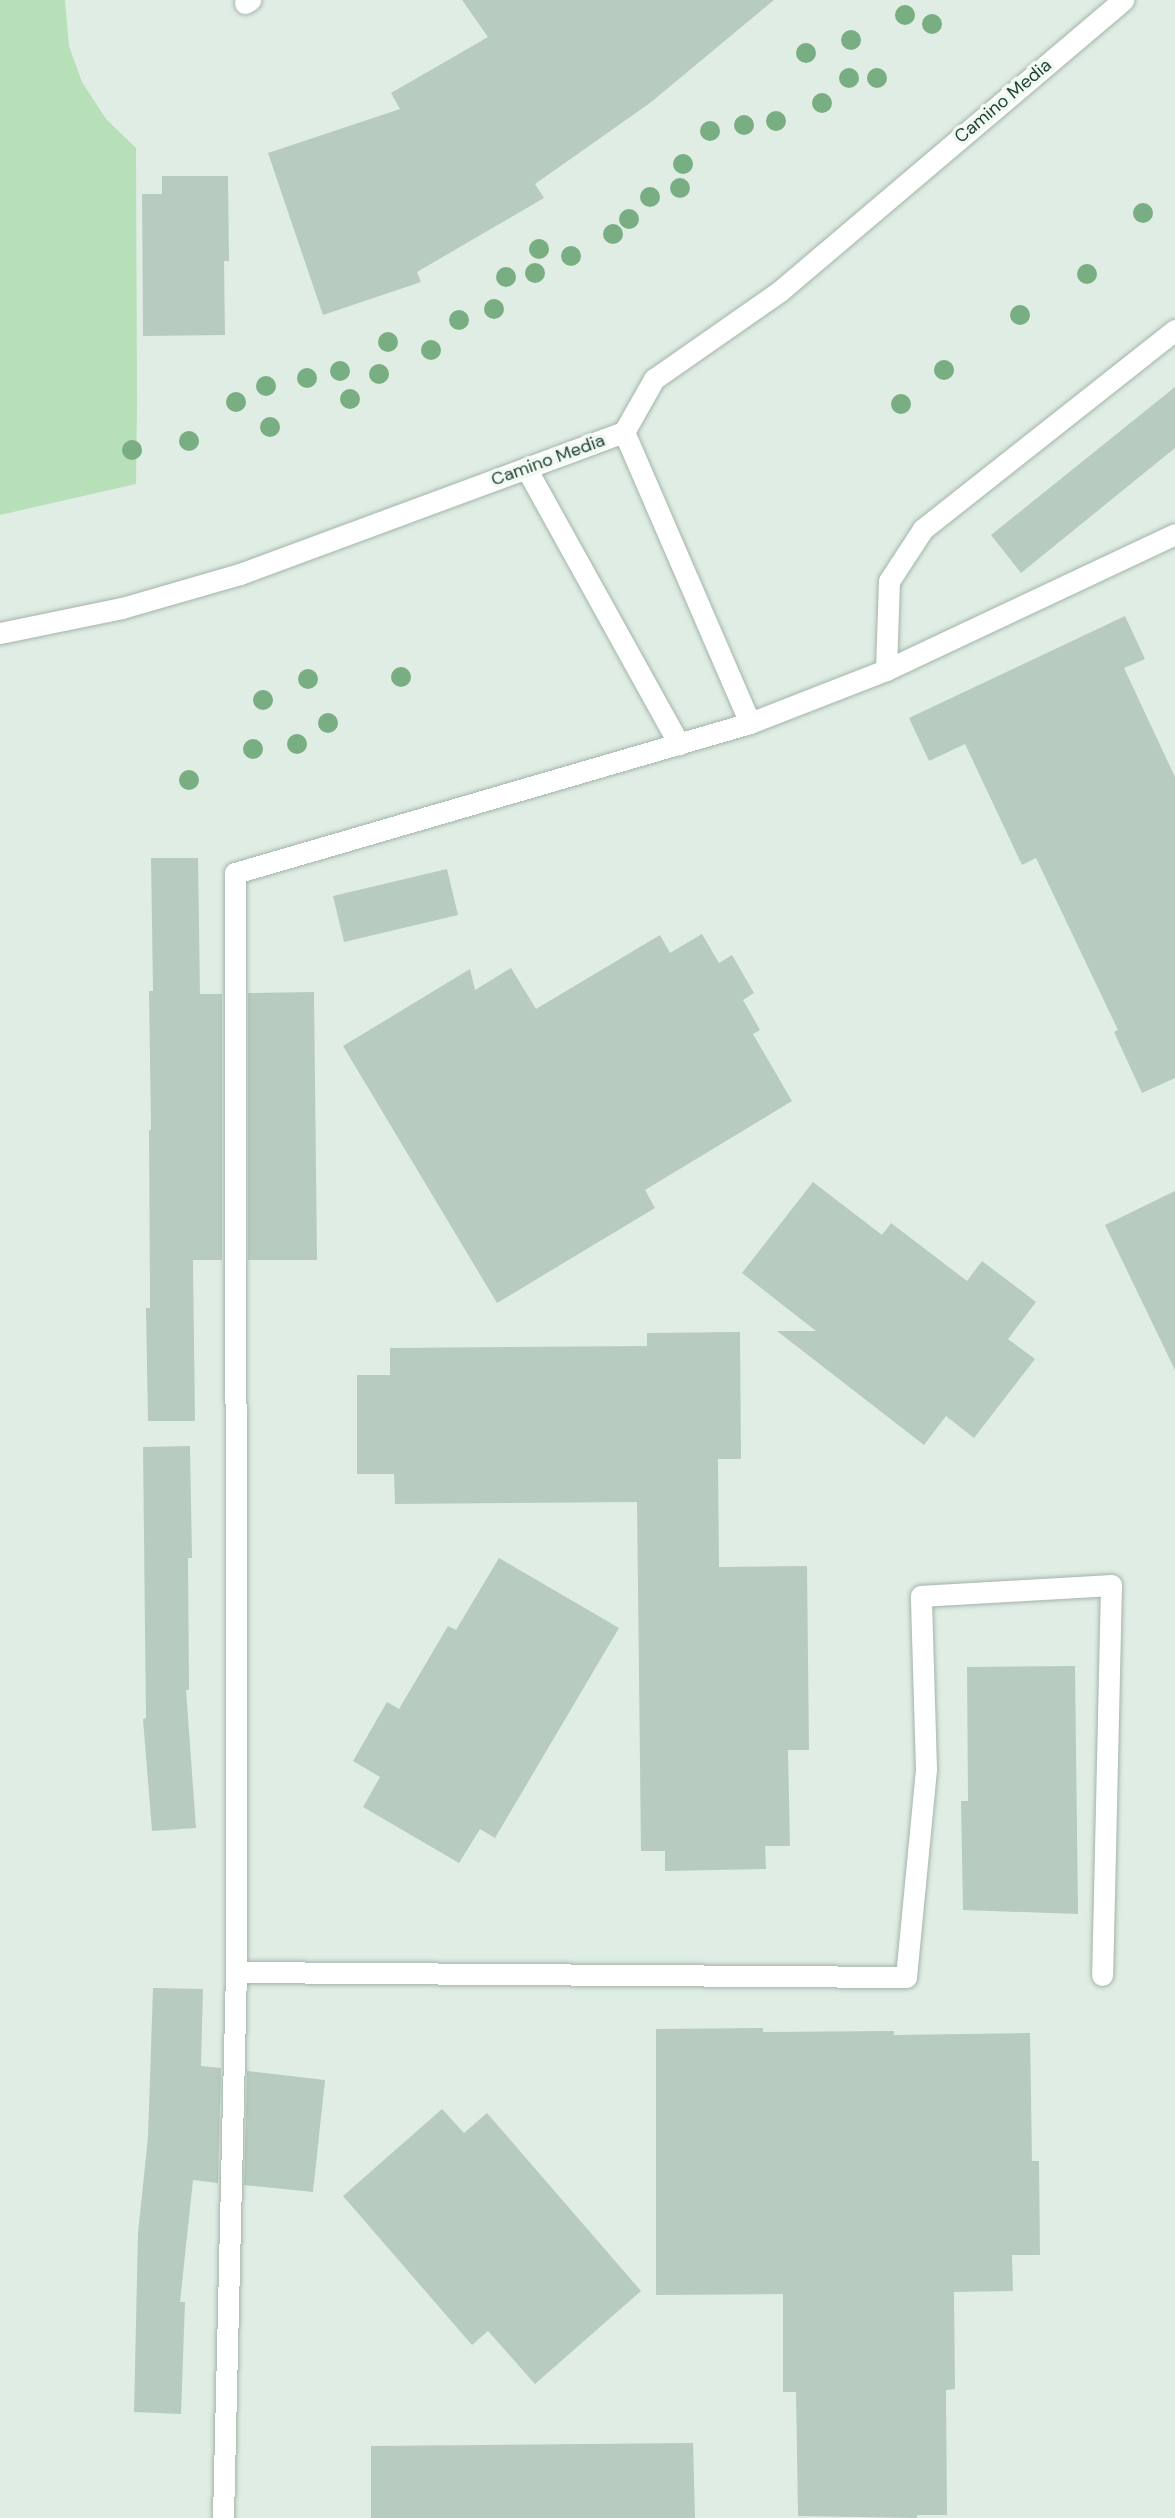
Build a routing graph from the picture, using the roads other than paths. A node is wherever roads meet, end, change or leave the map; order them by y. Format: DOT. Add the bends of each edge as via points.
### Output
graph roads {
  1 [pos="1122,0"];
  2 [pos="1175,330"];
  3 [pos="624,432"];
  4 [pos="526,468"];
  5 [pos="1175,534"];
  6 [pos="0,633"];
  7 [pos="886,670"];
  8 [pos="750,723"];
  9 [pos="679,744"];
  10 [pos="236,1972"];
  11 [pos="1101,1975"];
  12 [pos="223,2518"];
  1 -- 3 [label="street, Camino Media" via="779,290 654,379"];
  2 -- 7 [label="street" via="923,529 889,581"];
  3 -- 4 [label="street, Camino Media"];
  3 -- 8 [label="street"];
  4 -- 6 [label="street, Camino Media" via="240,575 122,608"];
  4 -- 9 [label="street"];
  5 -- 7 [label="street"];
  7 -- 8 [label="street"];
  8 -- 9 [label="street"];
  9 -- 10 [label="street" via="235,873"];
  10 -- 11 [label="street" via="906,1977 926,1769 921,1596 1111,1585"];
  10 -- 12 [label="street"];
}
